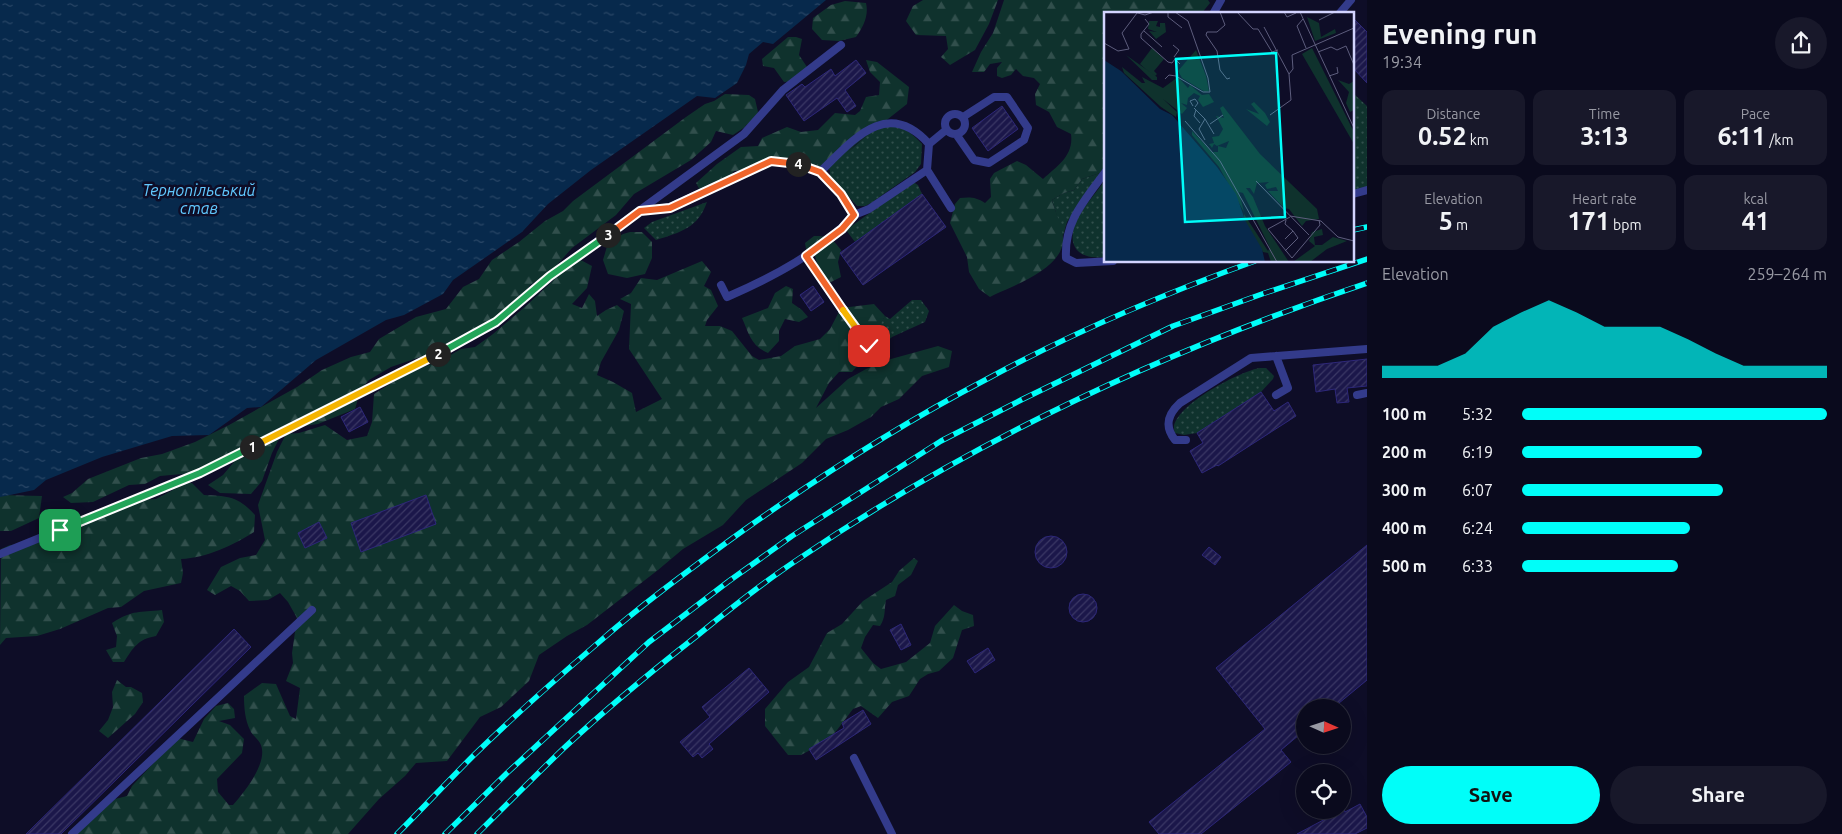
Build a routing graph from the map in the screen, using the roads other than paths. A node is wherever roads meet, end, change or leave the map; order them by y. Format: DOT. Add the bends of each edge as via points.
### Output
graph roads {
  1 [pos="1221,0"];
  2 [pos="1352,0"];
  3 [pos="1214,12"];
  4 [pos="1341,12"];
  5 [pos="842,45"];
  6 [pos="963,117"];
  7 [pos="946,130"];
  8 [pos="956,134"];
  9 [pos="929,144"];
  10 [pos="927,170"];
  11 [pos="820,172"];
  12 [pos="1104,174"];
  13 [pos="1367,190"];
  14 [pos="1354,194"];
  15 [pos="951,208"];
  16 [pos="640,211"];
  17 [pos="854,215"];
  18 [pos="806,256"];
  19 [pos="1104,261"];
  20 [pos="721,284"];
  21 [pos="1367,349"];
  22 [pos="1276,356"];
  23 [pos="879,362"];
  24 [pos="1367,393"];
  25 [pos="1276,395"];
  26 [pos="1356,395"];
  27 [pos="1186,440"];
  28 [pos="0,554"];
  29 [pos="312,610"];
  30 [pos="854,758"];
  31 [pos="72,834"];
  32 [pos="892,834"];
  1 -- 3 [label="lane"];
  2 -- 4 [label="lane"];
  5 -- 16 [label="lane" via="783,90 744,134"];
  6 -- 7 [label="lane" via="956,113 948,115 944,122"];
  6 -- 8 [label="lane" via="965,125"];
  6 -- 8 [label="lane" via="994,97 1007,97 1028,128 1024,140 989,163 974,160"];
  7 -- 8 [label="lane"];
  7 -- 9 [label="lane"];
  9 -- 10 [label="lane"];
  9 -- 11 [label="lane" via="919,133 900,124 882,124 860,133"];
  10 -- 15 [label="lane"];
  10 -- 17 [label="lane" via="869,209"];
  11 -- 16 [label="lane" via="794,163 771,161 670,208"];
  11 -- 17 [label="lane" via="841,194"];
  12 -- 19 [label="lane" via="1078,210 1065,243 1066,258 1076,262"];
  13 -- 14 [label="lane"];
  16 -- 28 [label="lane" via="550,276 496,322 449,348 200,473"];
  17 -- 18 [label="lane" via="842,229"];
  18 -- 20 [label="lane" via="728,297"];
  18 -- 23 [label="lane"];
  21 -- 22 [label="lane"];
  22 -- 25 [label="lane" via="1288,388"];
  22 -- 27 [label="lane" via="1251,358 1180,403 1168,422 1175,440"];
  24 -- 26 [label="lane"];
  29 -- 31 [label="lane"];
  30 -- 32 [label="lane"];
}
